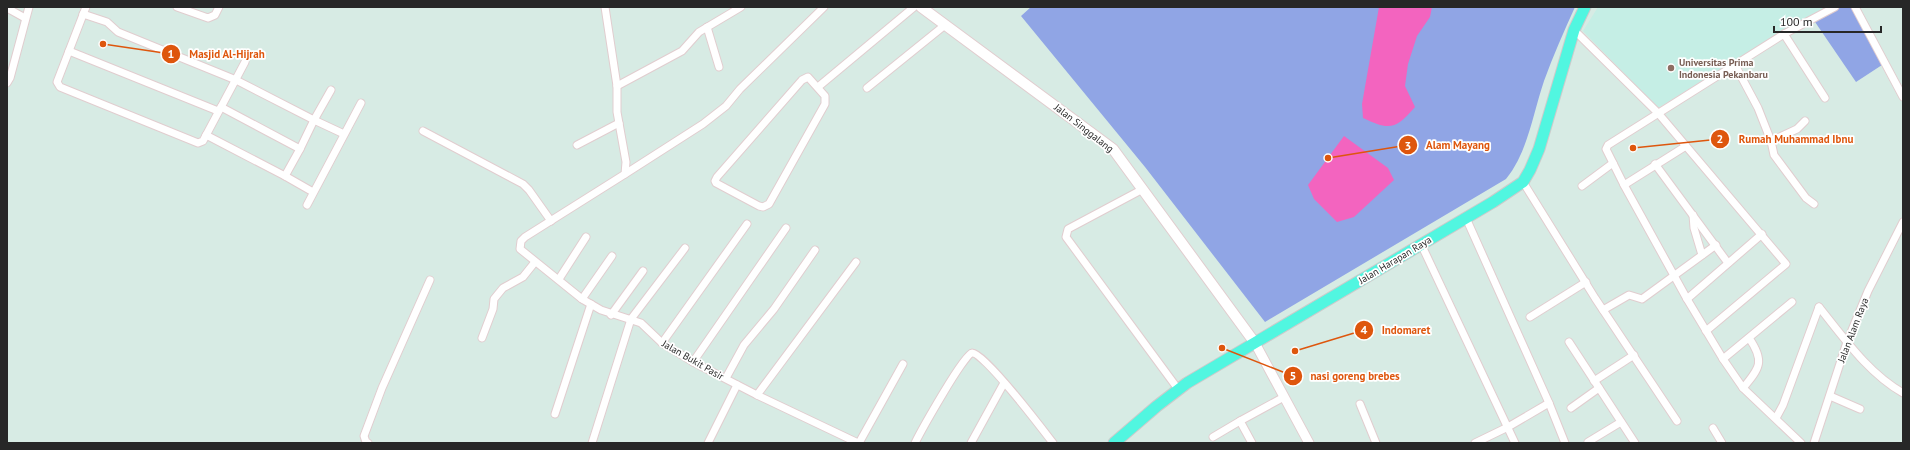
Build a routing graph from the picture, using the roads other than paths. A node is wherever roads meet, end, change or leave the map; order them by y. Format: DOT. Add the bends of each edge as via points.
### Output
graph roads {
  1 [pos="29,7"];
  2 [pos="86,7"];
  3 [pos="177,7"];
  4 [pos="219,7"];
  5 [pos="606,7"];
  6 [pos="741,7"];
  7 [pos="824,7"];
  8 [pos="914,7"];
  9 [pos="921,7"];
  10 [pos="1585,7"];
  11 [pos="1835,7"];
  12 [pos="1855,7"];
  13 [pos="7,8"];
  14 [pos="83,14"];
  15 [pos="25,18"];
  16 [pos="945,25"];
  17 [pos="706,27"];
  18 [pos="1574,30"];
  19 [pos="1784,34"];
  20 [pos="69,51"];
  21 [pos="245,62"];
  22 [pos="1735,65"];
  23 [pos="719,66"];
  24 [pos="236,80"];
  25 [pos="8,81"];
  26 [pos="617,86"];
  27 [pos="818,87"];
  28 [pos="866,88"];
  29 [pos="331,90"];
  30 [pos="1903,97"];
  31 [pos="1825,98"];
  32 [pos="361,103"];
  33 [pos="220,109"];
  34 [pos="1658,113"];
  35 [pos="314,120"];
  36 [pos="1805,121"];
  37 [pos="619,123"];
  38 [pos="423,131"];
  39 [pos="344,134"];
  40 [pos="206,135"];
  41 [pos="1771,142"];
  42 [pos="576,145"];
  43 [pos="1686,146"];
  44 [pos="300,149"];
  45 [pos="1613,163"];
  46 [pos="1655,164"];
  47 [pos="625,174"];
  48 [pos="285,176"];
  49 [pos="1523,182"];
  50 [pos="1624,185"];
  51 [pos="1582,186"];
  52 [pos="1143,189"];
  53 [pos="313,192"];
  54 [pos="1814,204"];
  55 [pos="307,205"];
  56 [pos="1693,215"];
  57 [pos="1466,218"];
  58 [pos="551,221"];
  59 [pos="1903,222"];
  60 [pos="747,224"];
  61 [pos="786,228"];
  62 [pos="1762,234"];
  63 [pos="586,237"];
  64 [pos="1421,244"];
  65 [pos="1716,245"];
  66 [pos="685,248"];
  67 [pos="815,250"];
  68 [pos="1702,255"];
  69 [pos="612,256"];
  70 [pos="535,262"];
  71 [pos="856,262"];
  72 [pos="1728,263"];
  73 [pos="643,271"];
  74 [pos="1675,275"];
  75 [pos="559,279"];
  76 [pos="430,280"];
  77 [pos="1586,282"];
  78 [pos="582,299"];
  79 [pos="1687,299"];
  80 [pos="1792,302"];
  81 [pos="591,304"];
  82 [pos="1603,310"];
  83 [pos="611,315"];
  84 [pos="1530,317"];
  85 [pos="631,319"];
  86 [pos="1706,331"];
  87 [pos="482,338"];
  88 [pos="1749,338"];
  89 [pos="1569,342"];
  90 [pos="1847,342"];
  91 [pos="662,343"];
  92 [pos="1255,343"];
  93 [pos="1634,356"];
  94 [pos="1723,359"];
  95 [pos="693,362"];
  96 [pos="903,364"];
  97 [pos="726,378"];
  98 [pos="1594,381"];
  99 [pos="1004,383"];
  100 [pos="737,384"];
  101 [pos="1599,388"];
  102 [pos="1743,388"];
  103 [pos="1178,389"];
  104 [pos="1903,393"];
  105 [pos="757,395"];
  106 [pos="1830,396"];
  107 [pos="1284,397"];
  108 [pos="1549,403"];
  109 [pos="1360,404"];
  110 [pos="1571,408"];
  111 [pos="1860,409"];
  112 [pos="555,414"];
  113 [pos="1776,418"];
  114 [pos="1240,421"];
  115 [pos="1677,421"];
  116 [pos="1621,422"];
  117 [pos="1508,427"];
  118 [pos="1713,428"];
  119 [pos="1213,437"];
  120 [pos="848,441"];
  121 [pos="1588,442"];
  122 [pos="368,443"];
  123 [pos="592,443"];
  124 [pos="708,443"];
  125 [pos="859,443"];
  126 [pos="915,443"];
  127 [pos="971,443"];
  128 [pos="1053,443"];
  129 [pos="1114,443"];
  130 [pos="1252,443"];
  131 [pos="1309,443"];
  132 [pos="1376,443"];
  133 [pos="1475,443"];
  134 [pos="1515,443"];
  135 [pos="1565,443"];
  136 [pos="1635,443"];
  137 [pos="1722,443"];
  138 [pos="1801,443"];
  139 [pos="1814,443"];
  1 -- 15 [label="street"];
  2 -- 14 [label="street"];
  3 -- 4 [label="street" via="208,18 215,15"];
  5 -- 26 [label="street"];
  6 -- 17 [label="street"];
  7 -- 47 [label="street" via="726,106 703,124"];
  8 -- 27 [label="street"];
  9 -- 16 [label="main road, Jalan Singgalang"];
  10 -- 18 [label="main road, Jalan Harapan Raya"];
  11 -- 19 [label="street"];
  12 -- 30 [label="street"];
  13 -- 15 [label="street"];
  14 -- 20 [label="street"];
  14 -- 24 [label="street" via="108,22 118,32"];
  15 -- 25 [label="street"];
  16 -- 28 [label="street"];
  16 -- 52 [label="main road, Jalan Singgalang" via="1108,145"];
  17 -- 23 [label="street"];
  17 -- 26 [label="street" via="698,32 682,52"];
  18 -- 34 [label="street"];
  18 -- 49 [label="main road, Jalan Harapan Raya" via="1539,149"];
  19 -- 22 [label="street"];
  19 -- 31 [label="street"];
  20 -- 33 [label="street"];
  20 -- 40 [label="street" via="57,82 60,87 198,144"];
  21 -- 24 [label="street"];
  22 -- 34 [label="street"];
  22 -- 41 [label="street" via="1758,108"];
  24 -- 33 [label="street"];
  24 -- 35 [label="street"];
  26 -- 37 [label="street"];
  27 -- 27 [label="street" via="810,78 802,80 716,177 715,182 759,206 766,206 825,104 825,96"];
  29 -- 35 [label="street"];
  32 -- 39 [label="street"];
  33 -- 40 [label="street"];
  33 -- 44 [label="street"];
  34 -- 43 [label="street"];
  34 -- 45 [label="street" via="1607,147"];
  35 -- 39 [label="street"];
  35 -- 44 [label="street"];
  36 -- 41 [label="street" via="1797,129"];
  37 -- 42 [label="street"];
  37 -- 47 [label="street" via="626,162"];
  38 -- 58 [label="street" via="523,184"];
  39 -- 53 [label="street"];
  40 -- 48 [label="street"];
  41 -- 54 [label="street" via="1777,160 1806,198"];
  43 -- 46 [label="street"];
  43 -- 62 [label="street"];
  44 -- 48 [label="street"];
  45 -- 50 [label="street"];
  45 -- 51 [label="street"];
  46 -- 50 [label="street"];
  46 -- 56 [label="street"];
  47 -- 58 [label="street"];
  48 -- 53 [label="street"];
  49 -- 57 [label="main road, Jalan Harapan Raya"];
  49 -- 77 [label="street"];
  50 -- 74 [label="street"];
  52 -- 92 [label="main road, Jalan Singgalang"];
  52 -- 103 [label="street" via="1068,229 1066,236"];
  53 -- 55 [label="street"];
  56 -- 65 [label="street"];
  56 -- 68 [label="street"];
  57 -- 64 [label="main road, Jalan Harapan Raya"];
  57 -- 108 [label="street"];
  58 -- 70 [label="street, Jalan Bukit Pasir" via="521,241 520,249"];
  59 -- 90 [label="street, Jalan Alam Raya" via="1868,291"];
  60 -- 91 [label="street"];
  61 -- 95 [label="street"];
  62 -- 72 [label="street"];
  62 -- 86 [label="street" via="1786,264"];
  63 -- 75 [label="street"];
  64 -- 92 [label="main road, Jalan Harapan Raya"];
  64 -- 117 [label="street"];
  65 -- 68 [label="street"];
  65 -- 72 [label="street"];
  66 -- 85 [label="street"];
  67 -- 97 [label="street" via="774,309 744,345"];
  68 -- 74 [label="street"];
  69 -- 78 [label="street"];
  70 -- 75 [label="street, Jalan Bukit Pasir"];
  70 -- 87 [label="street" via="523,277 503,288 494,299"];
  71 -- 105 [label="street"];
  72 -- 79 [label="street"];
  73 -- 83 [label="street"];
  74 -- 79 [label="street"];
  74 -- 82 [label="street" via="1642,299 1629,295"];
  75 -- 78 [label="street, Jalan Bukit Pasir"];
  76 -- 122 [label="street" via="382,388 364,436"];
  77 -- 82 [label="street"];
  77 -- 84 [label="street"];
  78 -- 81 [label="street, Jalan Bukit Pasir"];
  79 -- 86 [label="street"];
  80 -- 88 [label="street"];
  81 -- 83 [label="street, Jalan Bukit Pasir"];
  81 -- 112 [label="street"];
  82 -- 93 [label="street"];
  83 -- 85 [label="street, Jalan Bukit Pasir"];
  85 -- 91 [label="street, Jalan Bukit Pasir" via="641,323"];
  85 -- 123 [label="street"];
  86 -- 94 [label="street"];
  88 -- 94 [label="street"];
  88 -- 102 [label="street" via="1756,348 1759,363 1757,371"];
  89 -- 98 [label="street"];
  90 -- 104 [label="street" via="1885,383"];
  90 -- 106 [label="street, Jalan Alam Raya"];
  90 -- 113 [label="street" via="1819,307"];
  91 -- 95 [label="street, Jalan Bukit Pasir"];
  92 -- 103 [label="main road, Jalan Harapan Raya"];
  92 -- 107 [label="street"];
  93 -- 98 [label="street"];
  93 -- 115 [label="street"];
  94 -- 102 [label="street"];
  95 -- 97 [label="street, Jalan Bukit Pasir"];
  96 -- 125 [label="street"];
  97 -- 100 [label="street, Jalan Bukit Pasir"];
  98 -- 101 [label="street"];
  99 -- 126 [label="street" via="977,353 969,353"];
  99 -- 127 [label="street"];
  99 -- 128 [label="street"];
  100 -- 105 [label="street, Jalan Bukit Pasir"];
  100 -- 124 [label="street"];
  101 -- 110 [label="street"];
  101 -- 116 [label="street"];
  102 -- 113 [label="street"];
  103 -- 129 [label="main road, Jalan Harapan Raya"];
  105 -- 120 [label="street, Jalan Bukit Pasir"];
  106 -- 111 [label="street"];
  106 -- 139 [label="street, Jalan Alam Raya"];
  107 -- 114 [label="street"];
  107 -- 131 [label="street"];
  108 -- 117 [label="street"];
  108 -- 135 [label="street"];
  109 -- 132 [label="street"];
  113 -- 138 [label="street"];
  114 -- 119 [label="street"];
  114 -- 130 [label="street"];
  116 -- 121 [label="street"];
  116 -- 136 [label="street"];
  117 -- 133 [label="street"];
  117 -- 134 [label="street"];
  118 -- 137 [label="street"];
  120 -- 125 [label="street, Jalan Bukit Pasir"];
}
